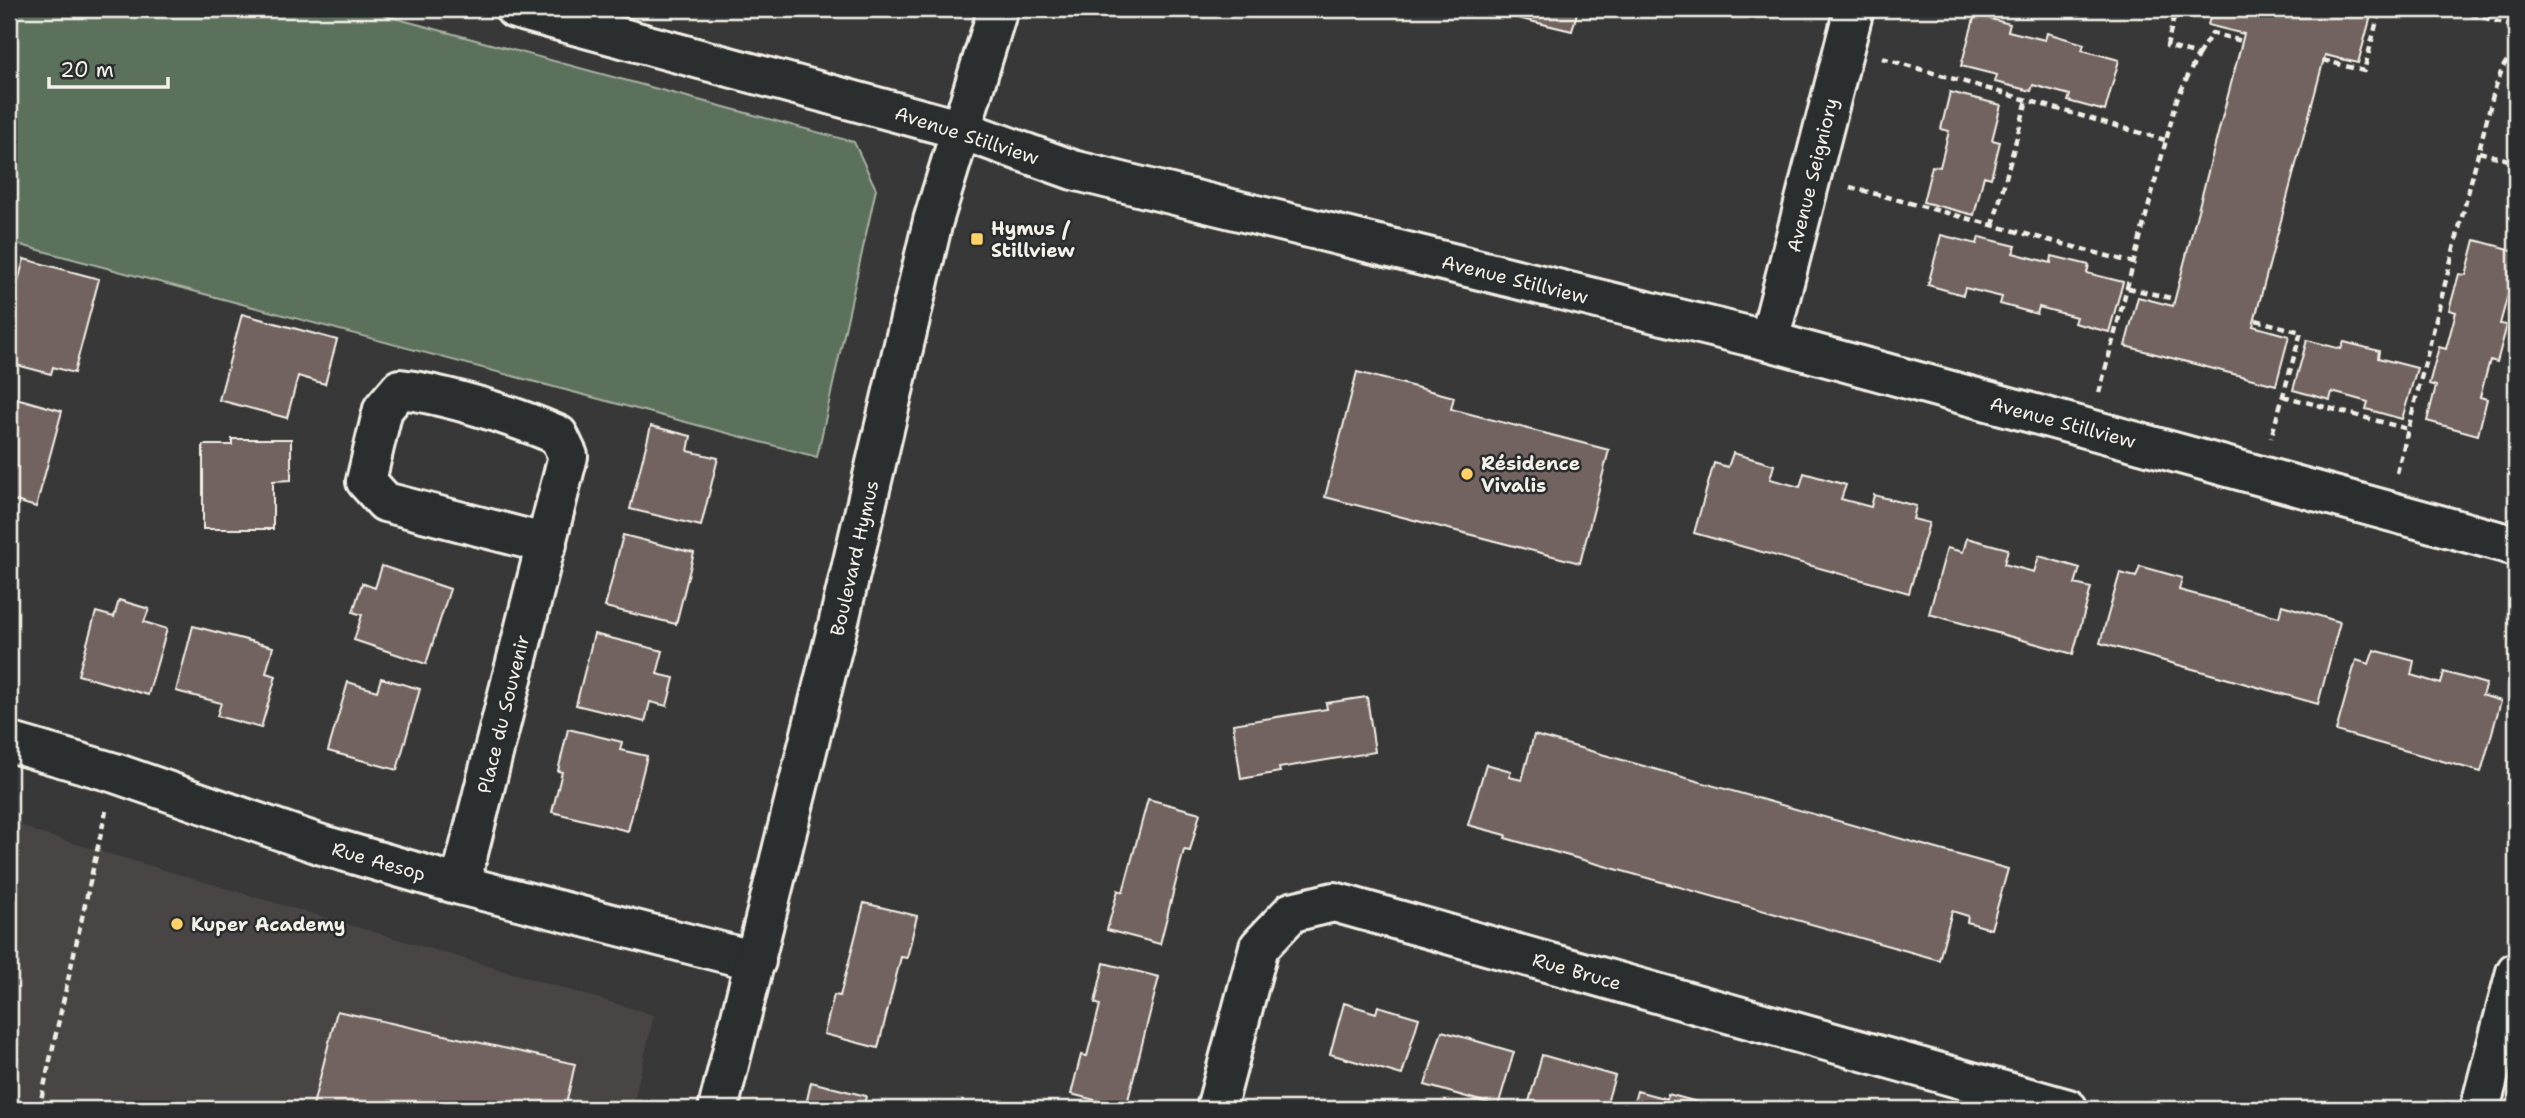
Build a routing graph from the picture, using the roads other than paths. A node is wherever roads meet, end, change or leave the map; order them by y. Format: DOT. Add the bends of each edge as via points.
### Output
graph roads {
  1 [pos="514,9"];
  2 [pos="998,9"];
  3 [pos="1854,9"];
  4 [pos="962,130"];
  5 [pos="1769,341"];
  6 [pos="547,544"];
  7 [pos="2516,546"];
  8 [pos="9,742"];
  9 [pos="460,885"];
  10 [pos="756,961"];
  11 [pos="2516,972"];
  12 [pos="718,1109"];
  13 [pos="1216,1109"];
  14 [pos="2068,1109"];
  15 [pos="2480,1109"];
  1 -- 4 [label="street, Avenue Stillview"];
  2 -- 4 [label="street, Boulevard Hymus"];
  3 -- 5 [label="street, Avenue Seigniory"];
  4 -- 5 [label="street, Avenue Stillview" via="1073,170"];
  4 -- 10 [label="street, Boulevard Hymus" via="933,221"];
  5 -- 7 [label="street, Avenue Stillview"];
  6 -- 6 [label="street, Place du Souvenir" via="568,456 558,435 424,392 400,389 383,410 366,481 385,502"];
  6 -- 9 [label="street, Place du Souvenir"];
  8 -- 9 [label="street, Rue Aesop" via="116,773 322,845"];
  9 -- 10 [label="street, Rue Aesop"];
  10 -- 12 [label="street, Boulevard Hymus"];
  11 -- 15 [label="street"];
  13 -- 14 [label="street, Rue Bruce" via="1259,947 1292,912 1334,902"];
}
